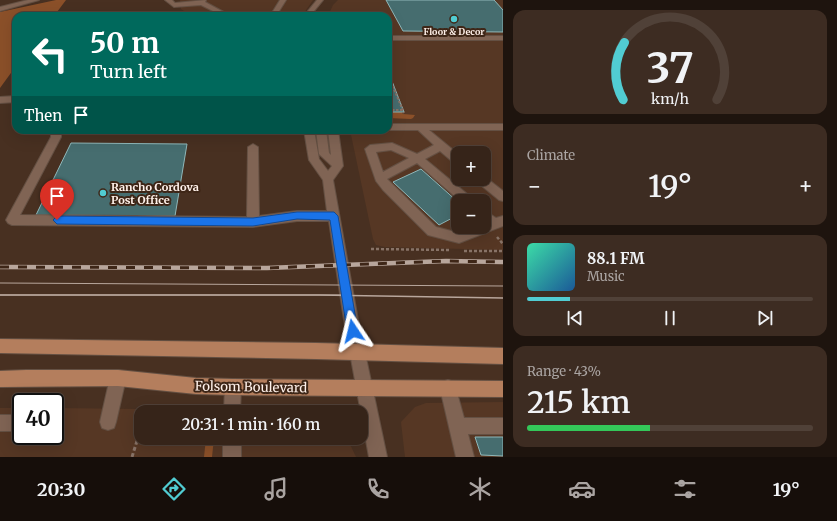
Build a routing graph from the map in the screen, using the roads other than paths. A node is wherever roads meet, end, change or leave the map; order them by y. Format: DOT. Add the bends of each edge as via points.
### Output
graph roads {
  1 [pos="36,0"];
  2 [pos="168,0"];
  3 [pos="283,0"];
  4 [pos="320,0"];
  5 [pos="203,1"];
  6 [pos="0,9"];
  7 [pos="221,12"];
  8 [pos="275,12"];
  9 [pos="311,12"];
  10 [pos="392,38"];
  11 [pos="503,38"];
  12 [pos="12,99"];
  13 [pos="0,100"];
  14 [pos="392,127"];
  15 [pos="503,127"];
  16 [pos="421,128"];
  17 [pos="56,134"];
  18 [pos="311,134"];
  19 [pos="322,134"];
  20 [pos="334,134"];
  21 [pos="441,146"];
  22 [pos="253,147"];
  23 [pos="451,154"];
  24 [pos="419,159"];
  25 [pos="338,166"];
  26 [pos="380,178"];
  27 [pos="328,179"];
  28 [pos="490,186"];
  29 [pos="460,194"];
  30 [pos="503,197"];
  31 [pos="334,216"];
  32 [pos="253,222"];
  33 [pos="499,222"];
  34 [pos="0,346"];
  35 [pos="357,352"];
  36 [pos="503,356"];
  37 [pos="118,378"];
  38 [pos="0,379"];
  39 [pos="233,387"];
  40 [pos="364,388"];
  41 [pos="448,388"];
  42 [pos="503,389"];
  43 [pos="232,405"];
  44 [pos="108,422"];
  45 [pos="0,423"];
  46 [pos="12,423"];
  47 [pos="458,426"];
  48 [pos="503,426"];
  49 [pos="232,445"];
  50 [pos="232,457"];
  51 [pos="378,457"];
  52 [pos="465,457"];
  1 -- 6 [label="street"];
  2 -- 5 [label="street" via="174,5"];
  3 -- 8 [label="street"];
  4 -- 9 [label="street"];
  5 -- 7 [label="street"];
  10 -- 11 [label="street"];
  12 -- 13 [label="street"];
  14 -- 16 [label="street"];
  15 -- 16 [label="street"];
  16 -- 21 [label="street"];
  17 -- 32 [label="street" via="12,220"];
  18 -- 27 [label="street" via="314,160"];
  19 -- 25 [label="street" via="324,154"];
  20 -- 25 [label="street"];
  21 -- 23 [label="street"];
  21 -- 24 [label="street"];
  22 -- 32 [label="street"];
  24 -- 26 [label="street"];
  24 -- 26 [label="street" via="392,146 370,148"];
  24 -- 29 [label="street"];
  25 -- 27 [label="street"];
  26 -- 33 [label="street" via="432,231 459,238"];
  27 -- 31 [label="street"];
  28 -- 30 [label="street"];
  31 -- 32 [label="street" via="297,216"];
  31 -- 35 [label="street"];
  34 -- 35 [label="main road"];
  35 -- 36 [label="main road"];
  35 -- 40 [label="street"];
  37 -- 38 [label="main road, Folsom Boulevard"];
  37 -- 39 [label="main road, Folsom Boulevard"];
  37 -- 44 [label="street"];
  39 -- 40 [label="main road, Folsom Boulevard"];
  39 -- 43 [label="street"];
  40 -- 41 [label="main road, Folsom Boulevard"];
  40 -- 51 [label="street"];
  41 -- 42 [label="main road, Folsom Boulevard"];
  41 -- 47 [label="street"];
  45 -- 46 [label="street"];
  47 -- 48 [label="street"];
  47 -- 52 [label="street"];
  49 -- 50 [label="street"];
}
